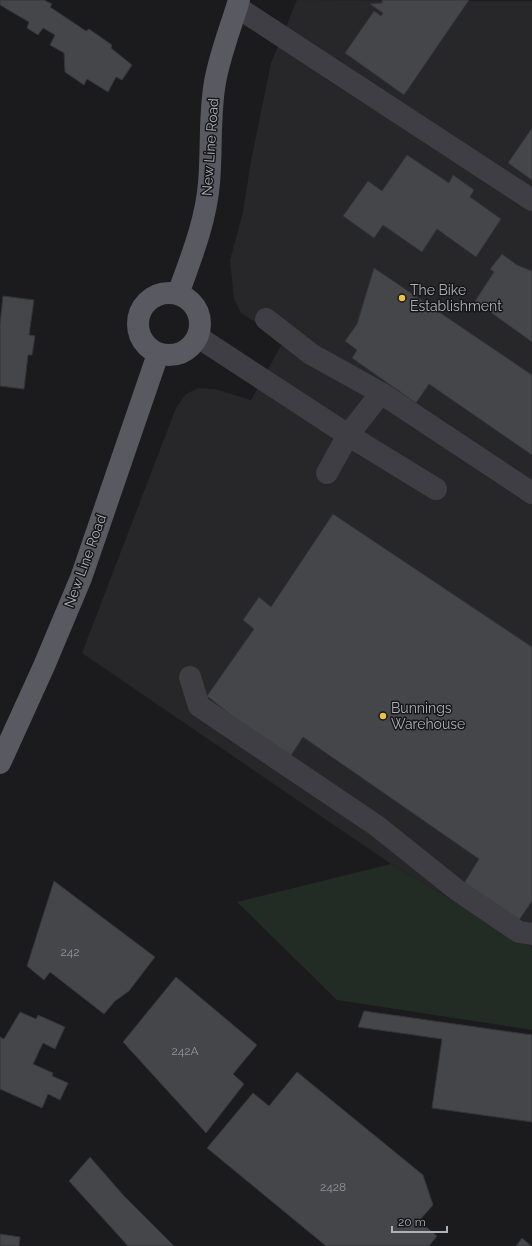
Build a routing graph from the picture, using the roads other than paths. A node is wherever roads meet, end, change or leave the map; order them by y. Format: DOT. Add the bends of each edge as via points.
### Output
graph roads {
  1 [pos="238,3"];
  2 [pos="532,200"];
  3 [pos="178,294"];
  4 [pos="266,319"];
  5 [pos="198,337"];
  6 [pos="158,354"];
  7 [pos="380,392"];
  8 [pos="348,436"];
  9 [pos="327,474"];
  10 [pos="436,489"];
  11 [pos="532,493"];
  12 [pos="190,677"];
  13 [pos="0,763"];
  14 [pos="532,934"];
  1 -- 2 [label="lane"];
  1 -- 3 [label="main road, New Line Road" via="215,82 209,184 205,207 195,248"];
  3 -- 5 [label="main road" via="191,302 200,316"];
  3 -- 6 [label="main road" via="157,295 141,309 137,320 142,341"];
  4 -- 7 [label="lane" via="311,354 323,350"];
  5 -- 6 [label="main road" via="193,345 177,355"];
  5 -- 8 [label="lane"];
  6 -- 13 [label="main road, New Line Road" via="81,578"];
  7 -- 8 [label="lane"];
  7 -- 11 [label="lane"];
  8 -- 9 [label="lane"];
  8 -- 10 [label="lane"];
  12 -- 14 [label="lane" via="199,706 377,826 457,890 512,928"];
}
